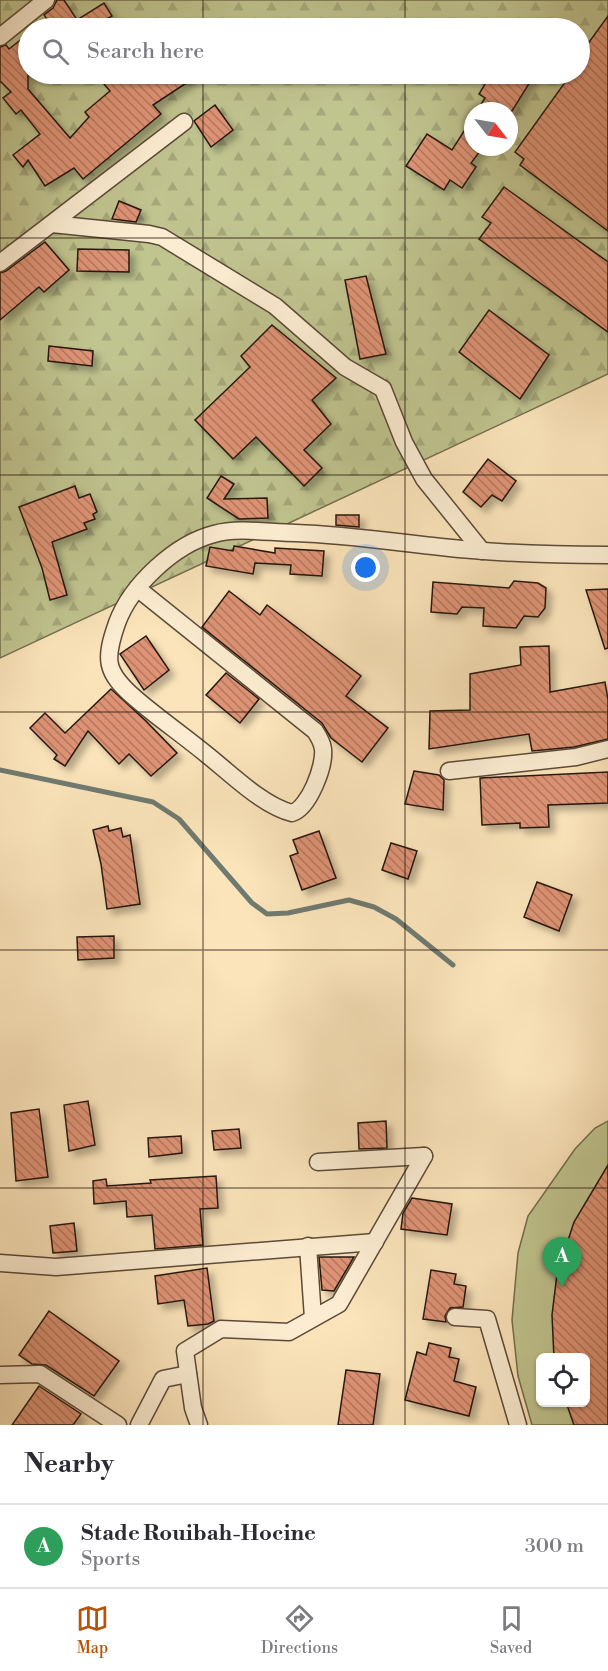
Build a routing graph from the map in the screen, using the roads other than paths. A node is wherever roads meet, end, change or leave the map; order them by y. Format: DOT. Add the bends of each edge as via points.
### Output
graph roads {
  1 [pos="46,0"];
  2 [pos="24,18"];
  3 [pos="18,23"];
  4 [pos="0,37"];
  5 [pos="184,122"];
  6 [pos="52,224"];
  7 [pos="0,263"];
  8 [pos="482,550"];
  9 [pos="608,555"];
  10 [pos="137,588"];
  11 [pos="608,749"];
  12 [pos="449,771"];
  13 [pos="318,1162"];
  14 [pos="375,1242"];
  15 [pos="309,1246"];
  16 [pos="0,1263"];
  17 [pos="455,1317"];
  18 [pos="313,1318"];
  19 [pos="188,1374"];
  20 [pos="0,1375"];
  21 [pos="118,1425"];
  22 [pos="139,1425"];
  23 [pos="199,1425"];
  24 [pos="518,1425"];
  1 -- 2 [label="street"];
  3 -- 4 [label="street"];
  5 -- 6 [label="street"];
  6 -- 7 [label="street"];
  6 -- 8 [label="street" via="162,237 275,306 345,367 383,389 424,479"];
  8 -- 9 [label="street"];
  8 -- 10 [label="street" via="330,534 216,533 179,551"];
  10 -- 10 [label="street" via="315,731 322,749 321,767 309,796 297,811 287,812 265,800 153,715 116,679 109,666 109,652 118,620"];
  11 -- 12 [label="street" via="576,757"];
  13 -- 14 [label="street" via="424,1156"];
  14 -- 15 [label="street"];
  14 -- 18 [label="street" via="339,1304"];
  15 -- 16 [label="street" via="56,1267"];
  15 -- 18 [label="street"];
  17 -- 24 [label="street" via="487,1319"];
  18 -- 19 [label="street" via="289,1332 221,1329 185,1351"];
  19 -- 22 [label="street" via="163,1379"];
  19 -- 23 [label="street"];
  20 -- 21 [label="street" via="40,1374"];
}
